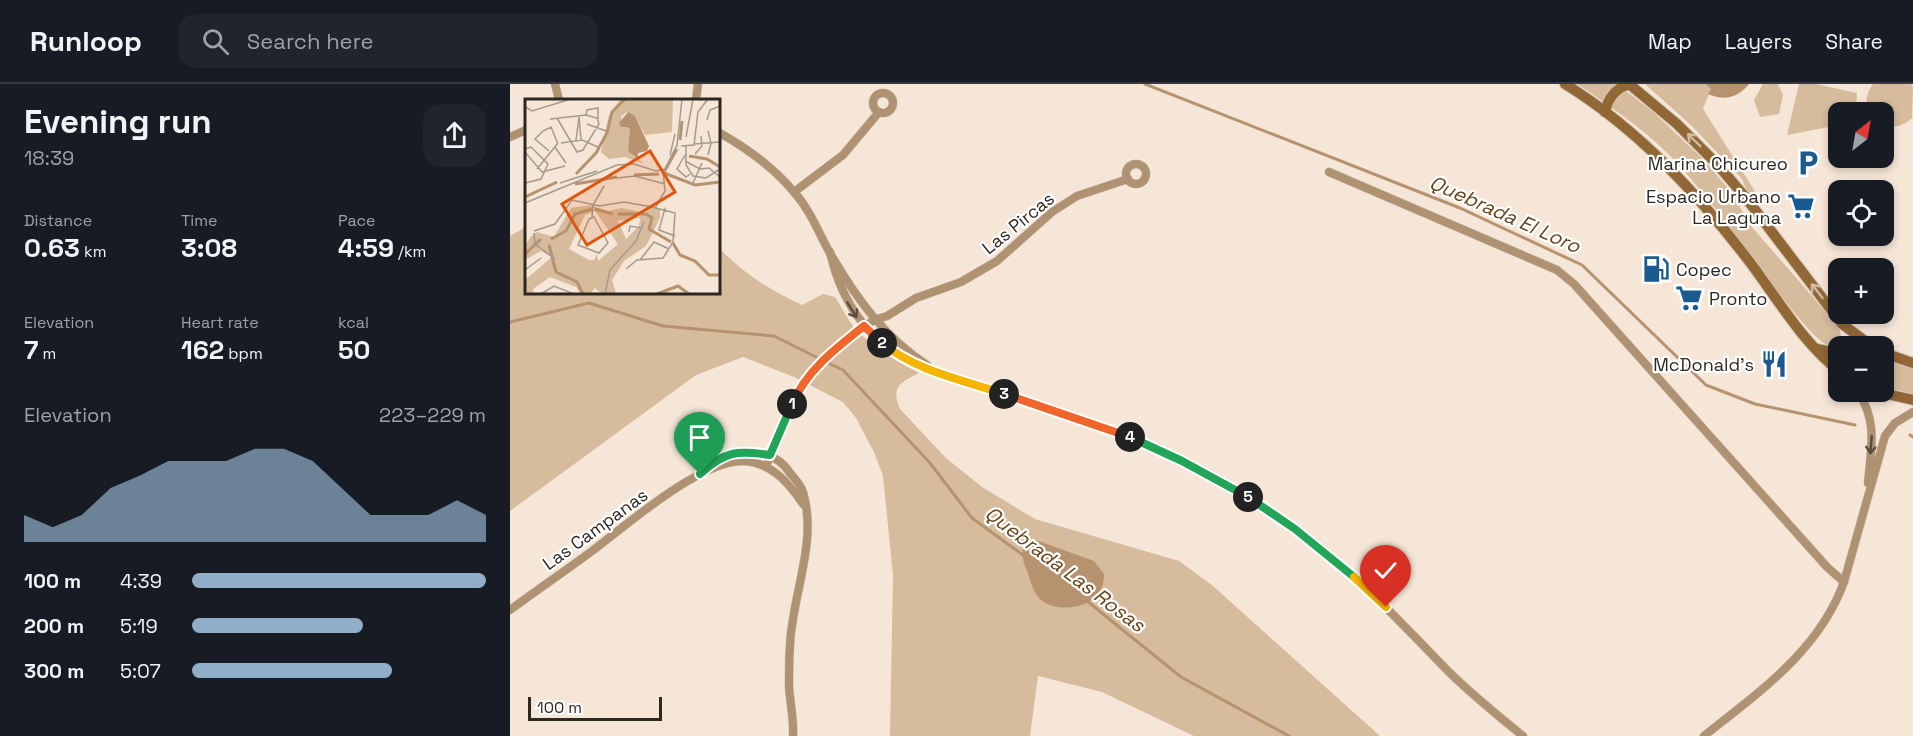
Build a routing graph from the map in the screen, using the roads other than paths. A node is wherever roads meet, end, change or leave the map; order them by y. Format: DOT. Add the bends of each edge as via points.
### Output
graph roads {
  1 [pos="555,84"];
  2 [pos="698,84"];
  3 [pos="1564,84"];
  4 [pos="1629,84"];
  5 [pos="559,99"];
  6 [pos="696,99"];
  7 [pos="879,112"];
  8 [pos="1605,112"];
  9 [pos="525,130"];
  10 [pos="720,133"];
  11 [pos="510,137"];
  12 [pos="1329,172"];
  13 [pos="1128,179"];
  14 [pos="794,192"];
  15 [pos="830,252"];
  16 [pos="874,320"];
  17 [pos="864,326"];
  18 [pos="1847,328"];
  19 [pos="1847,336"];
  20 [pos="1858,336"];
  21 [pos="1816,349"];
  22 [pos="1828,351"];
  23 [pos="1894,356"];
  24 [pos="1828,360"];
  25 [pos="1913,363"];
  26 [pos="936,371"];
  27 [pos="1894,396"];
  28 [pos="1913,400"];
  29 [pos="1864,402"];
  30 [pos="1913,412"];
  31 [pos="770,455"];
  32 [pos="766,466"];
  33 [pos="700,474"];
  34 [pos="1866,501"];
  35 [pos="806,508"];
  36 [pos="1844,582"];
  37 [pos="510,610"];
  38 [pos="1704,735"];
  39 [pos="793,736"];
  40 [pos="1522,736"];
  1 -- 5 [label="street"];
  2 -- 6 [label="street"];
  3 -- 8 [label="main road"];
  4 -- 8 [label="main road" via="1612,94"];
  18 -- 4 [label="main road, one-way" via="1717,164"];
  7 -- 14 [label="street" via="843,155"];
  8 -- 21 [label="main road" via="1668,166 1727,233"];
  9 -- 11 [label="street"];
  10 -- 14 [label="street" via="766,163"];
  12 -- 36 [label="street" via="1557,270 1574,284"];
  13 -- 16 [label="street, Las Pircas" via="1077,196 1052,212 997,261 961,282 916,298"];
  14 -- 15 [label="street"];
  15 -- 16 [label="street"];
  15 -- 17 [label="street, one-way" via="843,293"];
  16 -- 17 [label="street, Las Pircas"];
  16 -- 26 [label="street"];
  17 -- 26 [label="street" via="896,354"];
  17 -- 31 [label="street" via="814,368 800,387"];
  18 -- 19 [label="main road"];
  18 -- 20 [label="main road"];
  21 -- 22 [label="main road"];
  21 -- 24 [label="main road"];
  23 -- 25 [label="main road"];
  26 -- 40 [label="street" via="1117,432 1182,461 1251,499 1342,566 1454,677"];
  27 -- 28 [label="main road"];
  29 -- 34 [label="street, one-way" via="1872,428"];
  30 -- 34 [label="street" via="1895,423 1885,436"];
  31 -- 32 [label="street"];
  31 -- 33 [label="street, Las Campanas" via="731,453 715,460"];
  31 -- 35 [label="street" via="786,466 802,489"];
  32 -- 33 [label="street, Las Campanas" via="745,461 723,463"];
  32 -- 35 [label="street" via="782,477"];
  33 -- 37 [label="street, Las Campanas"];
  34 -- 36 [label="street"];
  35 -- 39 [label="street" via="806,553 790,643"];
  36 -- 38 [label="street" via="1836,601 1796,659"];
}
